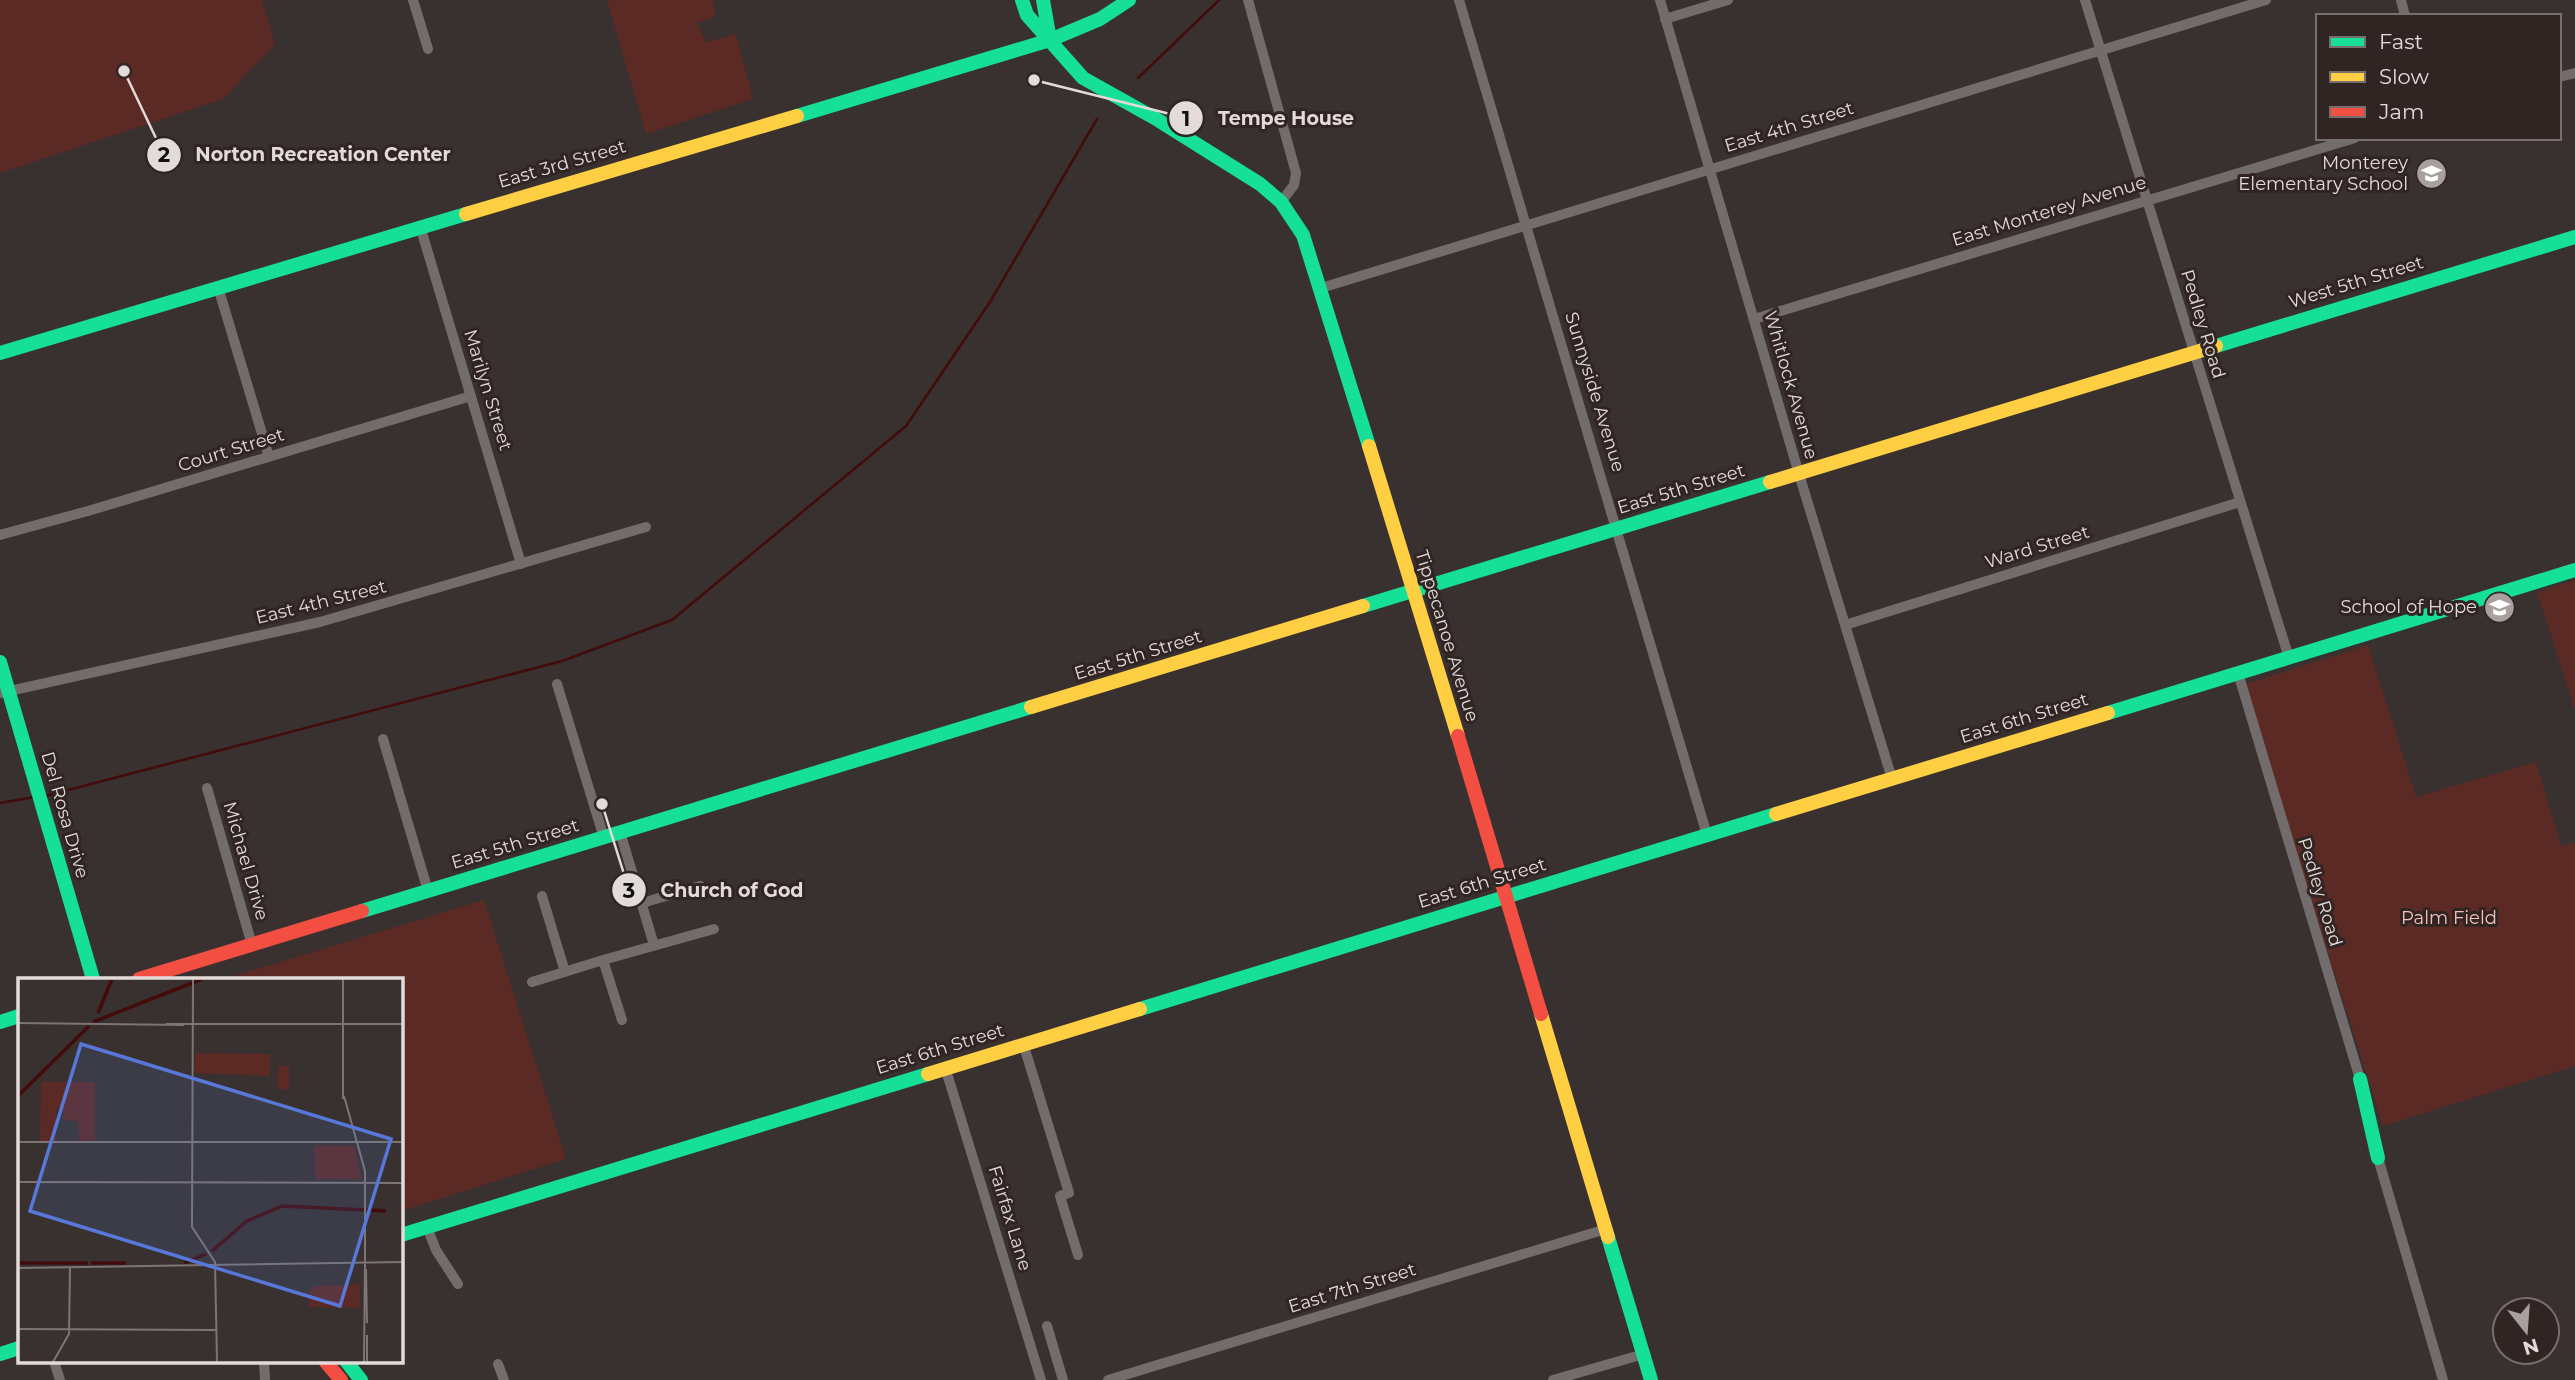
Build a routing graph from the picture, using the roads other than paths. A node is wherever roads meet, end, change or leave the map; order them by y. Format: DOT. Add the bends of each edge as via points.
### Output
graph roads {
  1 [pos="413,0"];
  2 [pos="1022,0"];
  3 [pos="1043,0"];
  4 [pos="1129,0"];
  5 [pos="1248,0"];
  6 [pos="1459,0"];
  7 [pos="1660,0"];
  8 [pos="1728,0"];
  9 [pos="2085,0"];
  10 [pos="2266,0"];
  11 [pos="1665,19"];
  12 [pos="1050,40"];
  13 [pos="428,49"];
  14 [pos="2101,50"];
  15 [pos="2348,140"];
  16 [pos="1710,170"];
  17 [pos="2147,200"];
  18 [pos="1280,202"];
  19 [pos="420,226"];
  20 [pos="1527,226"];
  21 [pos="2575,237"];
  22 [pos="218,287"];
  23 [pos="1321,288"];
  24 [pos="1754,319"];
  25 [pos="2194,352"];
  26 [pos="0,353"];
  27 [pos="2149,366"];
  28 [pos="471,396"];
  29 [pos="270,457"];
  30 [pos="1799,474"];
  31 [pos="2240,502"];
  32 [pos="646,527"];
  33 [pos="1617,529"];
  34 [pos="0,535"];
  35 [pos="521,564"];
  36 [pos="2575,570"];
  37 [pos="1414,591"];
  38 [pos="1846,625"];
  39 [pos="2289,658"];
  40 [pos="0,662"];
  41 [pos="2238,673"];
  42 [pos="557,684"];
  43 [pos="5,692"];
  44 [pos="383,739"];
  45 [pos="1892,779"];
  46 [pos="207,788"];
  47 [pos="620,832"];
  48 [pos="1707,835"];
  49 [pos="604,838"];
  50 [pos="700,886"];
  51 [pos="428,891"];
  52 [pos="542,896"];
  53 [pos="1505,896"];
  54 [pos="642,903"];
  55 [pos="714,929"];
  56 [pos="252,945"];
  57 [pos="654,945"];
  58 [pos="603,960"];
  59 [pos="565,972"];
  60 [pos="93,978"];
  61 [pos="142,978"];
  62 [pos="532,982"];
  63 [pos="18,1016"];
  64 [pos="622,1020"];
  65 [pos="0,1021"];
  66 [pos="1023,1043"];
  67 [pos="945,1067"];
  68 [pos="2360,1079"];
  69 [pos="2378,1158"];
  70 [pos="427,1227"];
  71 [pos="1606,1229"];
  72 [pos="402,1235"];
  73 [pos="1078,1255"];
  74 [pos="458,1284"];
  75 [pos="1047,1326"];
  76 [pos="18,1348"];
  77 [pos="0,1354"];
  78 [pos="1644,1354"];
  79 [pos="54,1362"];
  80 [pos="264,1362"];
  81 [pos="327,1362"];
  82 [pos="347,1362"];
  83 [pos="498,1364"];
  84 [pos="60,1380"];
  85 [pos="265,1380"];
  86 [pos="341,1380"];
  87 [pos="361,1380"];
  88 [pos="504,1380"];
  89 [pos="1041,1380"];
  90 [pos="1063,1380"];
  91 [pos="1108,1380"];
  92 [pos="1553,1380"];
  93 [pos="1651,1380"];
  94 [pos="2442,1380"];
  1 -- 13 [label="street"];
  2 -- 12 [label="street, Tippecanoe Avenue" via="1027,15"];
  3 -- 12 [label="street"];
  4 -- 12 [label="street, East 3rd Street" via="1100,19"];
  5 -- 18 [label="street" via="1296,173 1294,185"];
  6 -- 20 [label="street, Sunnyside Avenue"];
  7 -- 11 [label="street, Whitlock Avenue"];
  8 -- 11 [label="street"];
  9 -- 14 [label="street, Pedley Road"];
  10 -- 14 [label="street, East 4th Street"];
  11 -- 16 [label="street, Whitlock Avenue"];
  12 -- 18 [label="street, Tippecanoe Avenue" via="1083,78 1260,184"];
  12 -- 19 [label="street, East 3rd Street"];
  14 -- 16 [label="street, East 4th Street"];
  14 -- 17 [label="street, Pedley Road"];
  15 -- 17 [label="street, East Monterey Avenue"];
  16 -- 20 [label="street, East 4th Street"];
  16 -- 24 [label="street, Whitlock Avenue"];
  17 -- 24 [label="street, East Monterey Avenue"];
  17 -- 25 [label="street, Pedley Road"];
  18 -- 23 [label="street, Tippecanoe Avenue" via="1303,235"];
  19 -- 22 [label="street, East 3rd Street"];
  19 -- 28 [label="street, Marilyn Street"];
  20 -- 23 [label="street, East 4th Street"];
  20 -- 33 [label="street, Sunnyside Avenue"];
  21 -- 25 [label="street, West 5th Street"];
  22 -- 26 [label="street, East 3rd Street"];
  22 -- 29 [label="street"];
  23 -- 37 [label="street, Tippecanoe Avenue"];
  24 -- 30 [label="street, Whitlock Avenue"];
  25 -- 27 [label="street, West 5th Street"];
  25 -- 31 [label="street, Pedley Road"];
  27 -- 30 [label="street, East 5th Street"];
  28 -- 29 [label="street, Court Street"];
  28 -- 35 [label="street, Marilyn Street"];
  29 -- 34 [label="street, Court Street"];
  30 -- 33 [label="street, East 5th Street"];
  30 -- 38 [label="street, Whitlock Avenue"];
  31 -- 38 [label="street, Ward Street"];
  31 -- 39 [label="street, Pedley Road"];
  32 -- 35 [label="street, East 4th Street"];
  33 -- 37 [label="street, East 5th Street"];
  33 -- 48 [label="street, Sunnyside Avenue"];
  35 -- 43 [label="street, East 4th Street" via="320,622"];
  36 -- 39 [label="street, East 6th Street"];
  37 -- 47 [label="street, East 5th Street"];
  37 -- 53 [label="street, Tippecanoe Avenue"];
  38 -- 45 [label="street, Whitlock Avenue"];
  39 -- 41 [label="street, East 6th Street"];
  40 -- 43 [label="street, Del Rosa Drive"];
  41 -- 45 [label="street, East 6th Street"];
  41 -- 68 [label="street, Pedley Road"];
  42 -- 49 [label="street"];
  43 -- 60 [label="street, Del Rosa Drive"];
  44 -- 51 [label="street"];
  45 -- 48 [label="street, East 6th Street"];
  46 -- 56 [label="street, Michael Drive"];
  47 -- 49 [label="street, East 5th Street"];
  47 -- 54 [label="street"];
  48 -- 53 [label="street, East 6th Street"];
  49 -- 51 [label="street, East 5th Street"];
  50 -- 54 [label="street"];
  51 -- 56 [label="street, East 5th Street"];
  52 -- 59 [label="street"];
  53 -- 66 [label="street, East 6th Street"];
  53 -- 71 [label="street, Tippecanoe Avenue"];
  54 -- 57 [label="street"];
  55 -- 57 [label="street"];
  56 -- 61 [label="street, East 5th Street"];
  57 -- 58 [label="street"];
  58 -- 59 [label="street"];
  58 -- 64 [label="street"];
  59 -- 62 [label="street"];
  63 -- 65 [label="street"];
  66 -- 67 [label="street, East 6th Street"];
  66 -- 73 [label="street" via="1069,1193 1060,1196"];
  67 -- 70 [label="street, East 6th Street"];
  67 -- 89 [label="street, Fairfax Lane"];
  68 -- 69 [label="street"];
  69 -- 94 [label="street"];
  70 -- 72 [label="street, East 6th Street"];
  70 -- 74 [label="street"];
  71 -- 78 [label="street, Tippecanoe Avenue"];
  71 -- 91 [label="street, East 7th Street"];
  75 -- 90 [label="street"];
  76 -- 77 [label="street"];
  78 -- 92 [label="street"];
  78 -- 93 [label="street, Tippecanoe Avenue"];
  79 -- 84 [label="street"];
  80 -- 85 [label="street"];
  81 -- 86 [label="street"];
  82 -- 87 [label="street"];
  83 -- 88 [label="street"];
}
